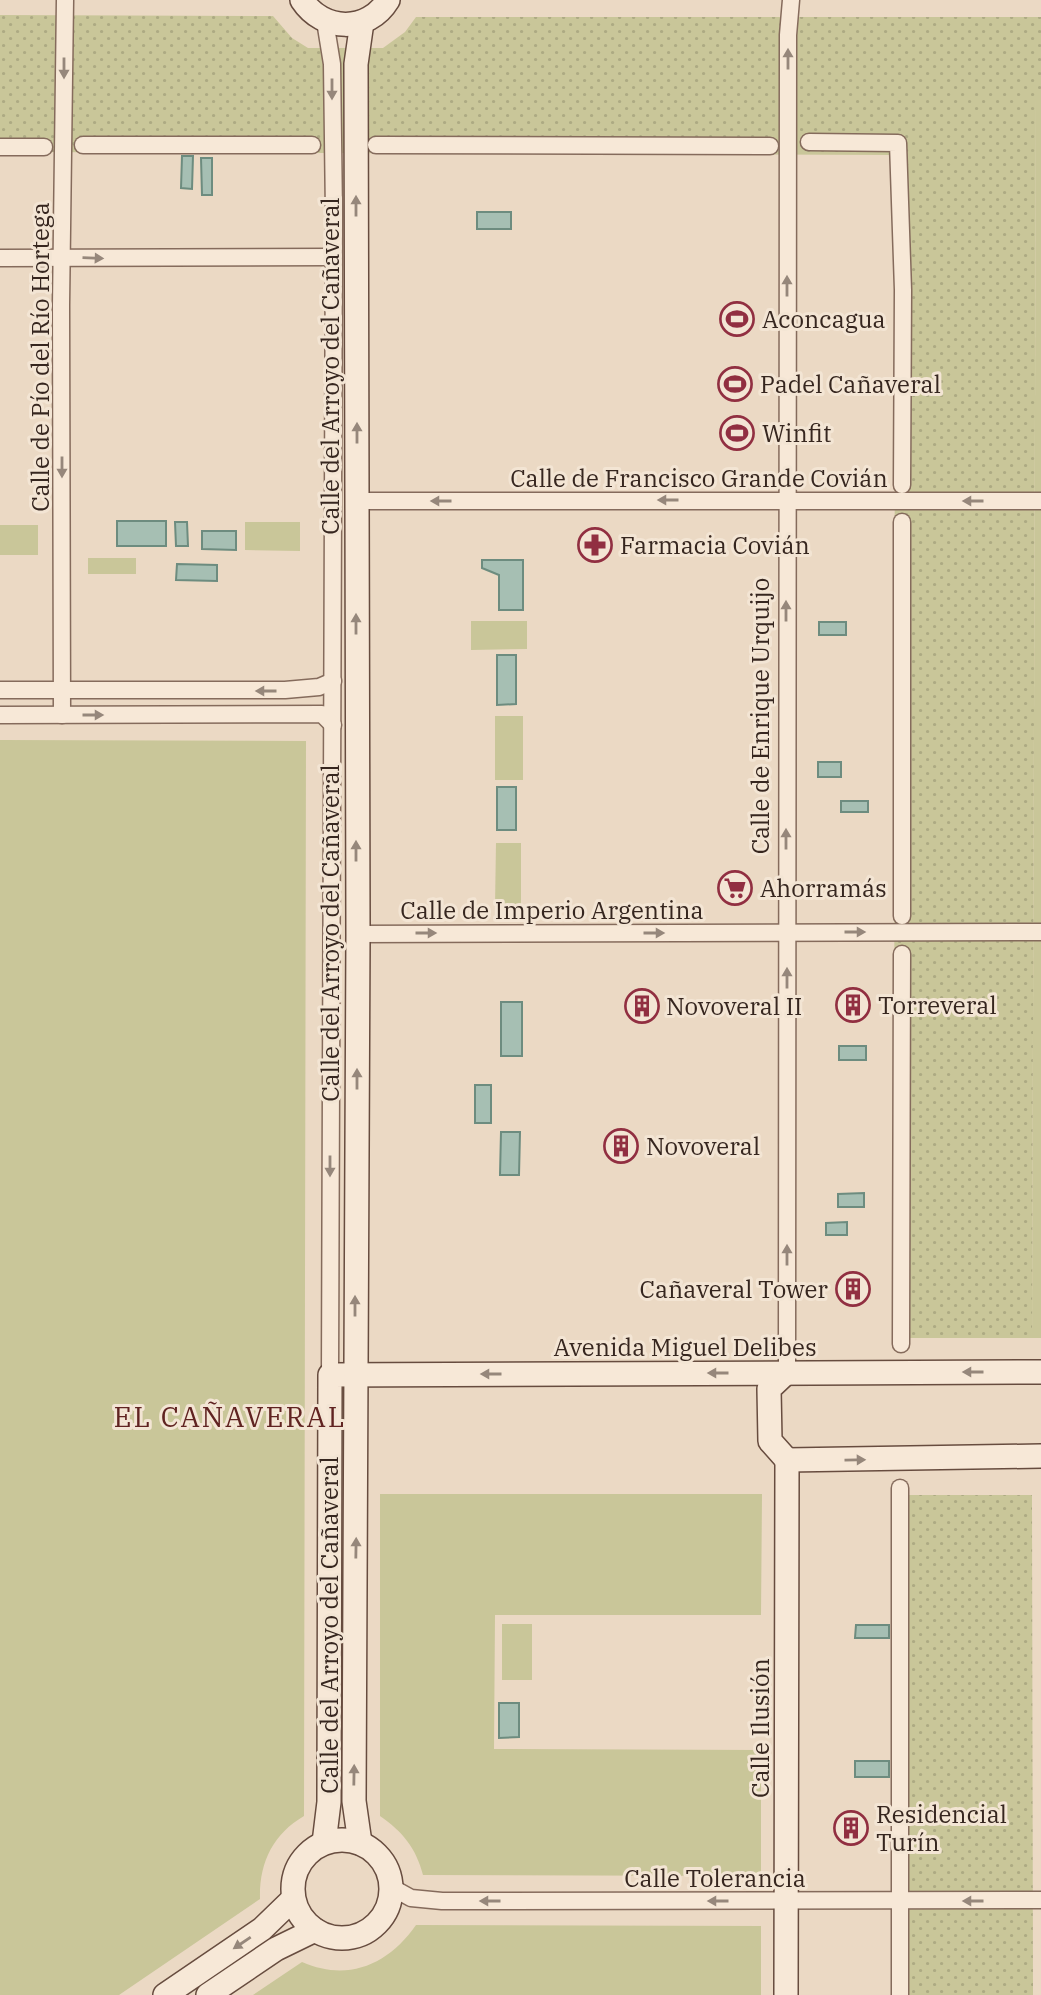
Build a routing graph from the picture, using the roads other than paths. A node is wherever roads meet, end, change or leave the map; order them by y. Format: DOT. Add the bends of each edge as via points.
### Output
graph roads {
  1 [pos="65,0"];
  2 [pos="302,0"];
  3 [pos="388,0"];
  4 [pos="791,0"];
  5 [pos="325,21"];
  6 [pos="362,22"];
  7 [pos="808,142"];
  8 [pos="83,145"];
  9 [pos="312,145"];
  10 [pos="376,145"];
  11 [pos="770,146"];
  12 [pos="0,147"];
  13 [pos="44,147"];
  14 [pos="62,257"];
  15 [pos="332,257"];
  16 [pos="0,258"];
  17 [pos="902,485"];
  18 [pos="786,500"];
  19 [pos="356,501"];
  20 [pos="1041,501"];
  21 [pos="902,522"];
  22 [pos="333,681"];
  23 [pos="0,690"];
  24 [pos="62,690"];
  25 [pos="0,715"];
  26 [pos="62,715"];
  27 [pos="333,725"];
  28 [pos="902,916"];
  29 [pos="787,932"];
  30 [pos="1041,932"];
  31 [pos="358,934"];
  32 [pos="902,954"];
  33 [pos="901,1344"];
  34 [pos="1041,1371"];
  35 [pos="787,1372"];
  36 [pos="355,1374"];
  37 [pos="330,1375"];
  38 [pos="1041,1456"];
  39 [pos="787,1460"];
  40 [pos="900,1488"];
  41 [pos="324,1843"];
  42 [pos="360,1843"];
  43 [pos="391,1887"];
  44 [pos="293,1899"];
  45 [pos="901,1900"];
  46 [pos="1041,1900"];
  47 [pos="786,1901"];
  48 [pos="316,1930"];
  49 [pos="165,1995"];
  50 [pos="208,1995"];
  51 [pos="786,1995"];
  52 [pos="900,1995"];
  1 -- 14 [label="street, Calle de Pío del Río Hortega, one-way"];
  2 -- 5 [label="main road"];
  3 -- 6 [label="main road"];
  18 -- 4 [label="street, Calle de Enrique Urquijo, one-way"];
  5 -- 6 [label="main road"];
  5 -- 15 [label="street, Calle del Arroyo del Cañaveral, one-way" via="332,64"];
  19 -- 6 [label="main road, Calle del Arroyo del Cañaveral, one-way" via="356,64"];
  7 -- 17 [label="street" via="898,143"];
  8 -- 9 [label="street"];
  10 -- 11 [label="street"];
  12 -- 13 [label="street"];
  14 -- 15 [label="street, one-way"];
  14 -- 16 [label="street"];
  14 -- 24 [label="street, Calle de Pío del Río Hortega, one-way"];
  15 -- 22 [label="street, Calle del Arroyo del Cañaveral"];
  18 -- 19 [label="street, Calle de Francisco Grande Covián, one-way"];
  20 -- 18 [label="street, Calle de Francisco Grande Covián, one-way"];
  29 -- 18 [label="street, Calle de Enrique Urquijo, one-way"];
  31 -- 19 [label="main road, Calle del Arroyo del Cañaveral, one-way"];
  21 -- 28 [label="street"];
  22 -- 24 [label="street, one-way" via="285,691"];
  22 -- 27 [label="street, Calle del Arroyo del Cañaveral"];
  23 -- 24 [label="street"];
  24 -- 26 [label="street, Calle de Pío del Río Hortega"];
  25 -- 26 [label="street"];
  26 -- 27 [label="street, one-way" via="322,714"];
  27 -- 37 [label="street, Calle del Arroyo del Cañaveral, one-way"];
  29 -- 30 [label="street, Calle de Imperio Argentina, one-way"];
  31 -- 29 [label="street, Calle de Imperio Argentina, one-way"];
  35 -- 29 [label="street, Calle de Enrique Urquijo, one-way"];
  36 -- 31 [label="main road, Calle del Arroyo del Cañaveral, one-way"];
  32 -- 33 [label="street"];
  34 -- 35 [label="main road, Avenida Miguel Delibes, one-way"];
  35 -- 36 [label="main road, Avenida Miguel Delibes, one-way"];
  35 -- 39 [label="main road" via="769,1389 770,1441"];
  36 -- 37 [label="main road, Avenida Miguel Delibes"];
  42 -- 36 [label="main road, Calle del Arroyo del Cañaveral, one-way" via="354,1801"];
  37 -- 41 [label="main road" via="329,1802"];
  39 -- 38 [label="main road, one-way"];
  39 -- 47 [label="main road, Calle Ilusión"];
  40 -- 45 [label="street"];
  41 -- 42 [label="main road"];
  41 -- 44 [label="main road" via="298,1865"];
  42 -- 43 [label="main road" via="379,1856"];
  47 -- 43 [label="street, Calle Tolerancia, one-way" via="442,1900 411,1898"];
  43 -- 48 [label="main road" via="380,1920 361,1934 338,1938"];
  44 -- 48 [label="main road"];
  44 -- 49 [label="main road, one-way" via="262,1929"];
  46 -- 45 [label="street, Calle Tolerancia, one-way"];
  45 -- 47 [label="street, Calle Tolerancia"];
  45 -- 52 [label="street"];
  47 -- 51 [label="main road, Calle Ilusión"];
  48 -- 50 [label="main road" via="276,1949"];
}
